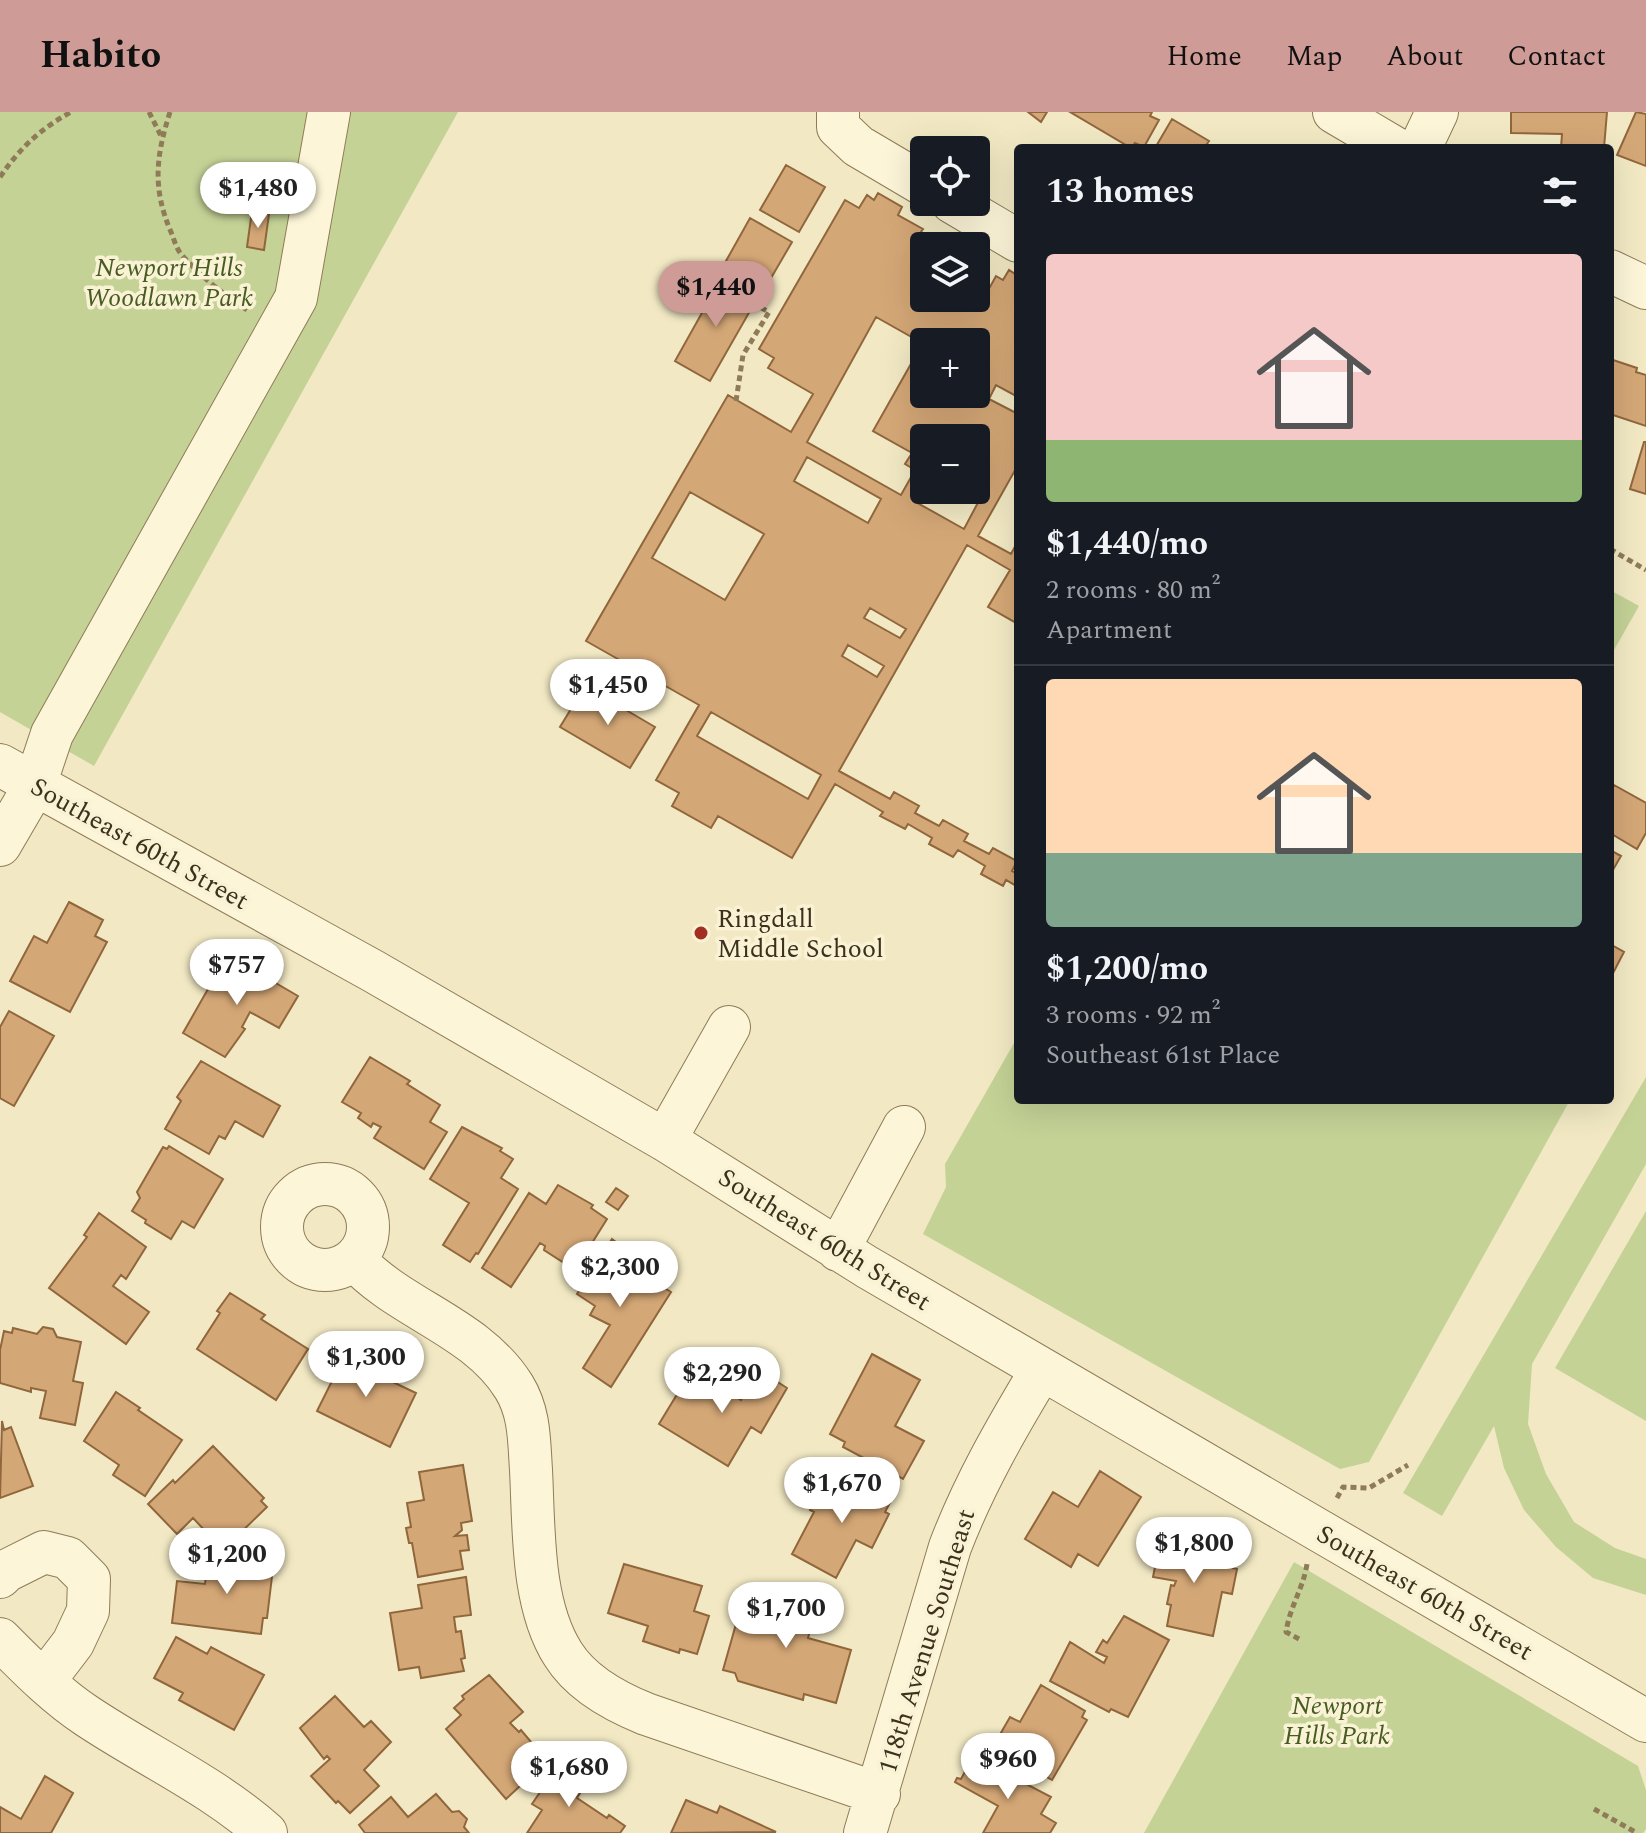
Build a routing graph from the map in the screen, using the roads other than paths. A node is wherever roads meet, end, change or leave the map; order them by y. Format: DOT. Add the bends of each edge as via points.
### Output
graph roads {
  1 [pos="329,112"];
  2 [pos="838,112"];
  3 [pos="1334,112"];
  4 [pos="1437,112"];
  5 [pos="1388,144"];
  6 [pos="1422,144"];
  7 [pos="910,177"];
  8 [pos="976,216"];
  9 [pos="1014,239"];
  10 [pos="1614,273"];
  11 [pos="1646,288"];
  12 [pos="17,775"];
  13 [pos="0,845"];
  14 [pos="729,1027"];
  15 [pos="904,1127"];
  16 [pos="665,1140"];
  17 [pos="838,1250"];
  18 [pos="354,1259"];
  19 [pos="1042,1369"];
  20 [pos="0,1577"];
  21 [pos="0,1639"];
  22 [pos="44,1681"];
  23 [pos="1646,1721"];
  24 [pos="879,1794"];
  25 [pos="266,1833"];
  26 [pos="865,1833"];
  1 -- 12 [label="street" via="296,298 52,734"];
  2 -- 7 [label="street" via="838,127 858,146"];
  3 -- 5 [label="street"];
  4 -- 6 [label="street"];
  8 -- 9 [label="street"];
  10 -- 11 [label="street"];
  12 -- 13 [label="street"];
  12 -- 16 [label="street, Southeast 60th Street"];
  14 -- 16 [label="street"];
  15 -- 17 [label="street"];
  16 -- 17 [label="street, Southeast 60th Street"];
  17 -- 19 [label="street, Southeast 60th Street"];
  18 -- 24 [label="street" via="368,1274 470,1340 515,1389 528,1421 539,1587 564,1655 588,1680 616,1702 646,1714"];
  19 -- 23 [label="street, Southeast 60th Street"];
  19 -- 24 [label="street, 118th Avenue Southeast" via="961,1518"];
  20 -- 22 [label="street" via="44,1552 68,1558 89,1579 88,1611 73,1643"];
  21 -- 22 [label="street"];
  22 -- 25 [label="street" via="85,1715 195,1780"];
  24 -- 26 [label="street, 118th Avenue Southeast"];
}
